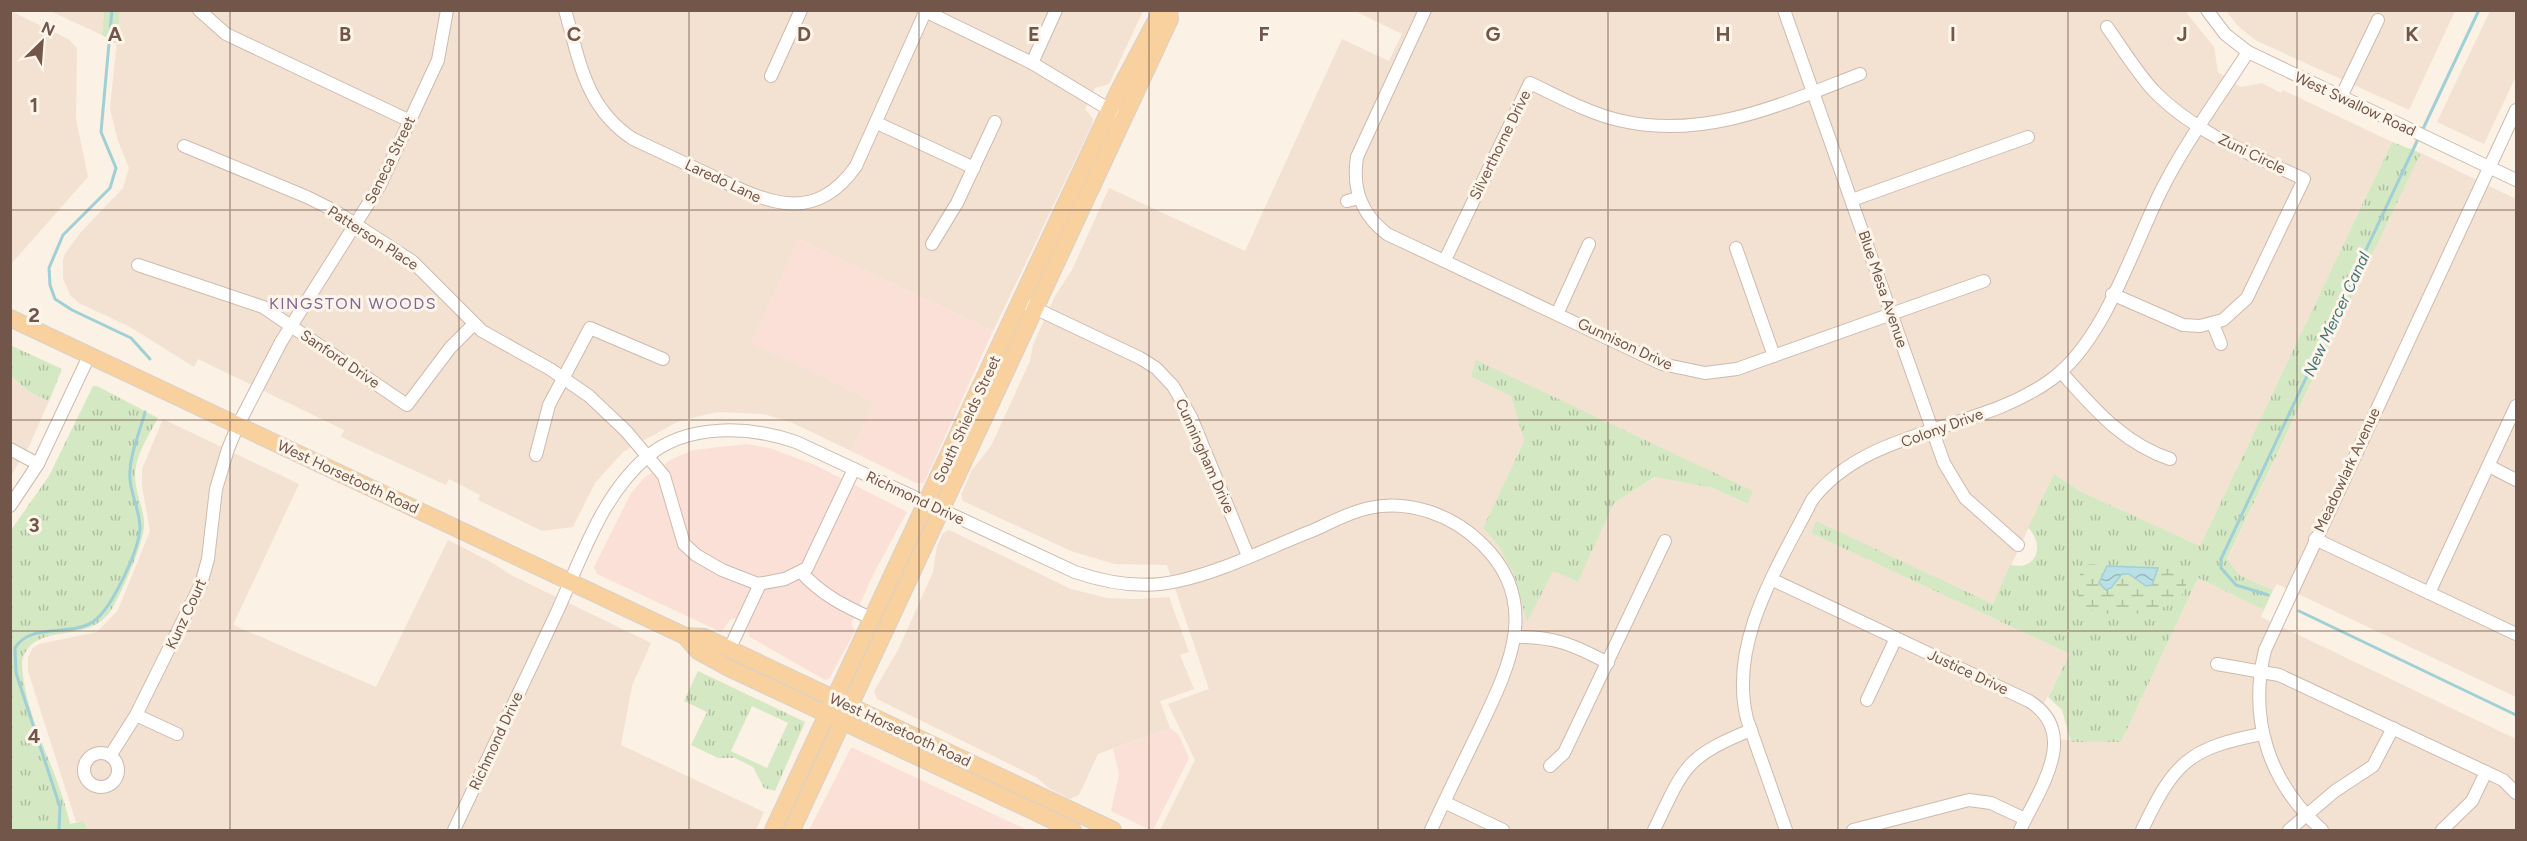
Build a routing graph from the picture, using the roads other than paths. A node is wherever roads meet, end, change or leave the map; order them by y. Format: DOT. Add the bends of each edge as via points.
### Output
graph roads {
  1 [pos="200,10"];
  2 [pos="447,10"];
  3 [pos="565,10"];
  4 [pos="801,10"];
  5 [pos="1056,10"];
  6 [pos="1167,10"];
  7 [pos="1425,10"];
  8 [pos="1784,10"];
  9 [pos="2207,10"];
  10 [pos="925,11"];
  11 [pos="2378,20"];
  12 [pos="2107,27"];
  13 [pos="2248,52"];
  14 [pos="1032,63"];
  15 [pos="1860,74"];
  16 [pos="771,76"];
  17 [pos="1813,92"];
  18 [pos="2342,97"];
  19 [pos="2517,110"];
  20 [pos="1117,114"];
  21 [pos="410,121"];
  22 [pos="995,122"];
  23 [pos="877,123"];
  24 [pos="2201,126"];
  25 [pos="2028,137"];
  26 [pos="184,146"];
  27 [pos="2489,167"];
  28 [pos="974,168"];
  29 [pos="2517,180"];
  30 [pos="1852,200"];
  31 [pos="356,225"];
  32 [pos="932,244"];
  33 [pos="1589,244"];
  34 [pos="1736,248"];
  35 [pos="1445,260"];
  36 [pos="138,265"];
  37 [pos="1984,280"];
  38 [pos="2112,294"];
  39 [pos="1028,305"];
  40 [pos="1558,312"];
  41 [pos="1892,315"];
  42 [pos="10,318"];
  43 [pos="2213,324"];
  44 [pos="473,325"];
  45 [pos="291,326"];
  46 [pos="2221,344"];
  47 [pos="89,356"];
  48 [pos="1774,356"];
  49 [pos="663,359"];
  50 [pos="2061,372"];
  51 [pos="564,378"];
  52 [pos="2517,406"];
  53 [pos="238,425"];
  54 [pos="1933,431"];
  55 [pos="10,449"];
  56 [pos="536,455"];
  57 [pos="648,455"];
  58 [pos="2170,459"];
  59 [pos="38,464"];
  60 [pos="2488,466"];
  61 [pos="854,469"];
  62 [pos="2517,480"];
  63 [pos="10,506"];
  64 [pos="934,507"];
  65 [pos="2315,539"];
  66 [pos="1665,541"];
  67 [pos="2018,545"];
  68 [pos="1248,556"];
  69 [pos="801,572"];
  70 [pos="1773,580"];
  71 [pos="570,582"];
  72 [pos="760,584"];
  73 [pos="2429,593"];
  74 [pos="873,619"];
  75 [pos="2517,634"];
  76 [pos="685,636"];
  77 [pos="1515,637"];
  78 [pos="1896,638"];
  79 [pos="729,650"];
  80 [pos="1608,663"];
  81 [pos="2217,664"];
  82 [pos="2260,670"];
  83 [pos="1867,700"];
  84 [pos="839,711"];
  85 [pos="136,715"];
  86 [pos="2393,728"];
  87 [pos="1751,730"];
  88 [pos="177,734"];
  89 [pos="2262,734"];
  90 [pos="110,756"];
  91 [pos="1550,766"];
  92 [pos="2486,772"];
  93 [pos="2517,793"];
  94 [pos="1444,802"];
  95 [pos="2305,816"];
  96 [pos="2025,819"];
  97 [pos="1080,826"];
  98 [pos="454,831"];
  99 [pos="773,831"];
  100 [pos="792,831"];
  101 [pos="1113,831"];
  102 [pos="1431,831"];
  103 [pos="1503,831"];
  104 [pos="1654,831"];
  105 [pos="1786,831"];
  106 [pos="1853,831"];
  107 [pos="2020,831"];
  108 [pos="2142,831"];
  109 [pos="2289,831"];
  110 [pos="2322,831"];
  111 [pos="2442,831"];
  1 -- 21 [label="street" via="226,34"];
  2 -- 21 [label="street, Seneca Street" via="438,60"];
  3 -- 23 [label="street, Laredo Lane" via="586,83 610,122 633,139 764,201 805,203 827,194 856,166"];
  4 -- 16 [label="street"];
  5 -- 14 [label="street"];
  6 -- 20 [label="main road, South Shields Street" via="1160,13"];
  7 -- 35 [label="street, Gunnison Drive" via="1360,148 1353,199 1378,227"];
  8 -- 17 [label="street, Blue Mesa Avenue"];
  9 -- 13 [label="street, West Swallow Road" via="2225,34"];
  10 -- 14 [label="street"];
  10 -- 23 [label="street, Laredo Lane"];
  11 -- 18 [label="street"];
  12 -- 24 [label="street, Zuni Circle" via="2154,91"];
  13 -- 18 [label="street, West Swallow Road"];
  13 -- 24 [label="street, Colony Drive"];
  14 -- 20 [label="street"];
  15 -- 17 [label="street, Silverthorne Drive"];
  17 -- 30 [label="street, Blue Mesa Avenue"];
  17 -- 35 [label="street, Silverthorne Drive" via="1726,122 1671,127 1617,120 1530,83"];
  18 -- 27 [label="street, West Swallow Road"];
  19 -- 27 [label="street, Meadowlark Avenue"];
  20 -- 39 [label="main road, South Shields Street"];
  21 -- 31 [label="street, Seneca Street"];
  22 -- 28 [label="street"];
  23 -- 28 [label="street"];
  24 -- 38 [label="street, Colony Drive" via="2162,190"];
  24 -- 43 [label="street, Zuni Circle" via="2229,144 2304,179 2247,298 2232,314"];
  25 -- 30 [label="street"];
  26 -- 31 [label="street, Patterson Place" via="307,197"];
  27 -- 29 [label="street, West Swallow Road"];
  27 -- 65 [label="street, Meadowlark Avenue"];
  28 -- 32 [label="street"];
  30 -- 41 [label="street, Blue Mesa Avenue"];
  31 -- 44 [label="street, Patterson Place" via="412,261"];
  31 -- 45 [label="street, Seneca Street"];
  33 -- 40 [label="street"];
  34 -- 48 [label="street"];
  35 -- 40 [label="street, Gunnison Drive"];
  36 -- 45 [label="street, Sanford Drive" via="263,307"];
  37 -- 41 [label="street, Gunnison Drive"];
  38 -- 43 [label="street" via="2172,322 2192,327"];
  38 -- 50 [label="street, Colony Drive" via="2084,346"];
  39 -- 64 [label="main road, South Shields Street"];
  39 -- 68 [label="street, Cunningham Drive" via="1140,358 1173,386 1191,417"];
  40 -- 48 [label="street, Gunnison Drive" via="1662,364 1691,372 1722,372"];
  41 -- 48 [label="street, Gunnison Drive"];
  41 -- 54 [label="street, Blue Mesa Avenue"];
  42 -- 47 [label="main road, West Horsetooth Road"];
  43 -- 46 [label="street"];
  44 -- 45 [label="street, Sanford Drive" via="450,348 407,405"];
  44 -- 51 [label="street, Patterson Place"];
  45 -- 53 [label="street, Seneca Street"];
  47 -- 53 [label="main road, West Horsetooth Road"];
  47 -- 59 [label="street"];
  49 -- 51 [label="street" via="590,328"];
  50 -- 54 [label="street, Colony Drive" via="2013,401"];
  50 -- 58 [label="street" via="2112,427 2140,446"];
  51 -- 56 [label="street" via="543,422"];
  51 -- 57 [label="street, Patterson Place" via="602,407"];
  52 -- 60 [label="street"];
  53 -- 71 [label="main road, West Horsetooth Road"];
  53 -- 85 [label="street, Kunz Court" via="216,489 208,559 201,584"];
  54 -- 67 [label="street, Blue Mesa Avenue" via="1944,463 1965,498"];
  54 -- 70 [label="street, Colony Drive" via="1869,454 1837,472 1812,500"];
  55 -- 59 [label="street"];
  57 -- 61 [label="street, Richmond Drive" via="706,432 745,430 796,442"];
  57 -- 71 [label="street, Richmond Drive" via="608,504"];
  57 -- 72 [label="street, Patterson Place" via="664,476 684,544 722,570"];
  59 -- 63 [label="street"];
  60 -- 62 [label="street"];
  60 -- 73 [label="street"];
  61 -- 64 [label="street, Richmond Drive"];
  61 -- 69 [label="street" via="815,556"];
  64 -- 68 [label="street, Richmond Drive" via="1075,572 1109,581 1154,585 1177,581"];
  64 -- 74 [label="main road, South Shields Street"];
  64 -- 84 [label="main road, South Shields Street"];
  65 -- 73 [label="street"];
  65 -- 82 [label="street, Meadowlark Avenue" via="2271,633"];
  66 -- 80 [label="street"];
  68 -- 77 [label="street, Richmond Drive" via="1367,508 1421,509 1461,526 1494,558 1510,590"];
  69 -- 72 [label="street"];
  69 -- 74 [label="street" via="834,602"];
  70 -- 78 [label="street, Justice Drive"];
  70 -- 87 [label="street, Colony Drive" via="1749,633 1743,659 1743,704"];
  71 -- 76 [label="main road, West Horsetooth Road"];
  71 -- 98 [label="street, Richmond Drive"];
  72 -- 79 [label="street"];
  73 -- 75 [label="street"];
  74 -- 84 [label="main road, South Shields Street"];
  76 -- 79 [label="main road, West Horsetooth Road" via="705,638"];
  76 -- 84 [label="main road, West Horsetooth Road" via="698,651"];
  77 -- 80 [label="street" via="1553,638"];
  77 -- 94 [label="street, Richmond Drive" via="1508,669"];
  78 -- 83 [label="street"];
  78 -- 96 [label="street, Justice Drive" via="2029,701 2046,714 2055,732 2055,752"];
  79 -- 84 [label="main road, West Horsetooth Road"];
  80 -- 91 [label="street" via="1564,753"];
  81 -- 82 [label="street"];
  82 -- 86 [label="street"];
  82 -- 89 [label="street, Meadowlark Avenue" via="2258,704"];
  84 -- 97 [label="main road, West Horsetooth Road"];
  84 -- 99 [label="main road, South Shields Street"];
  84 -- 100 [label="main road, South Shields Street"];
  85 -- 88 [label="street"];
  85 -- 90 [label="street, Kunz Court"];
  86 -- 92 [label="street"];
  86 -- 95 [label="street" via="2373,766"];
  87 -- 104 [label="street" via="1714,745 1691,763 1676,784"];
  87 -- 105 [label="street, Colony Drive"];
  89 -- 95 [label="street, Meadowlark Avenue" via="2273,768"];
  89 -- 108 [label="street" via="2211,746 2183,764 2166,784"];
  92 -- 93 [label="street"];
  92 -- 111 [label="street" via="2472,801"];
  94 -- 102 [label="street, Richmond Drive"];
  94 -- 103 [label="street"];
  95 -- 109 [label="street"];
  95 -- 110 [label="street, Meadowlark Avenue"];
  96 -- 106 [label="street" via="1991,803 1969,800"];
  96 -- 107 [label="street, Justice Drive"];
  97 -- 101 [label="main road, West Horsetooth Road"];
}
